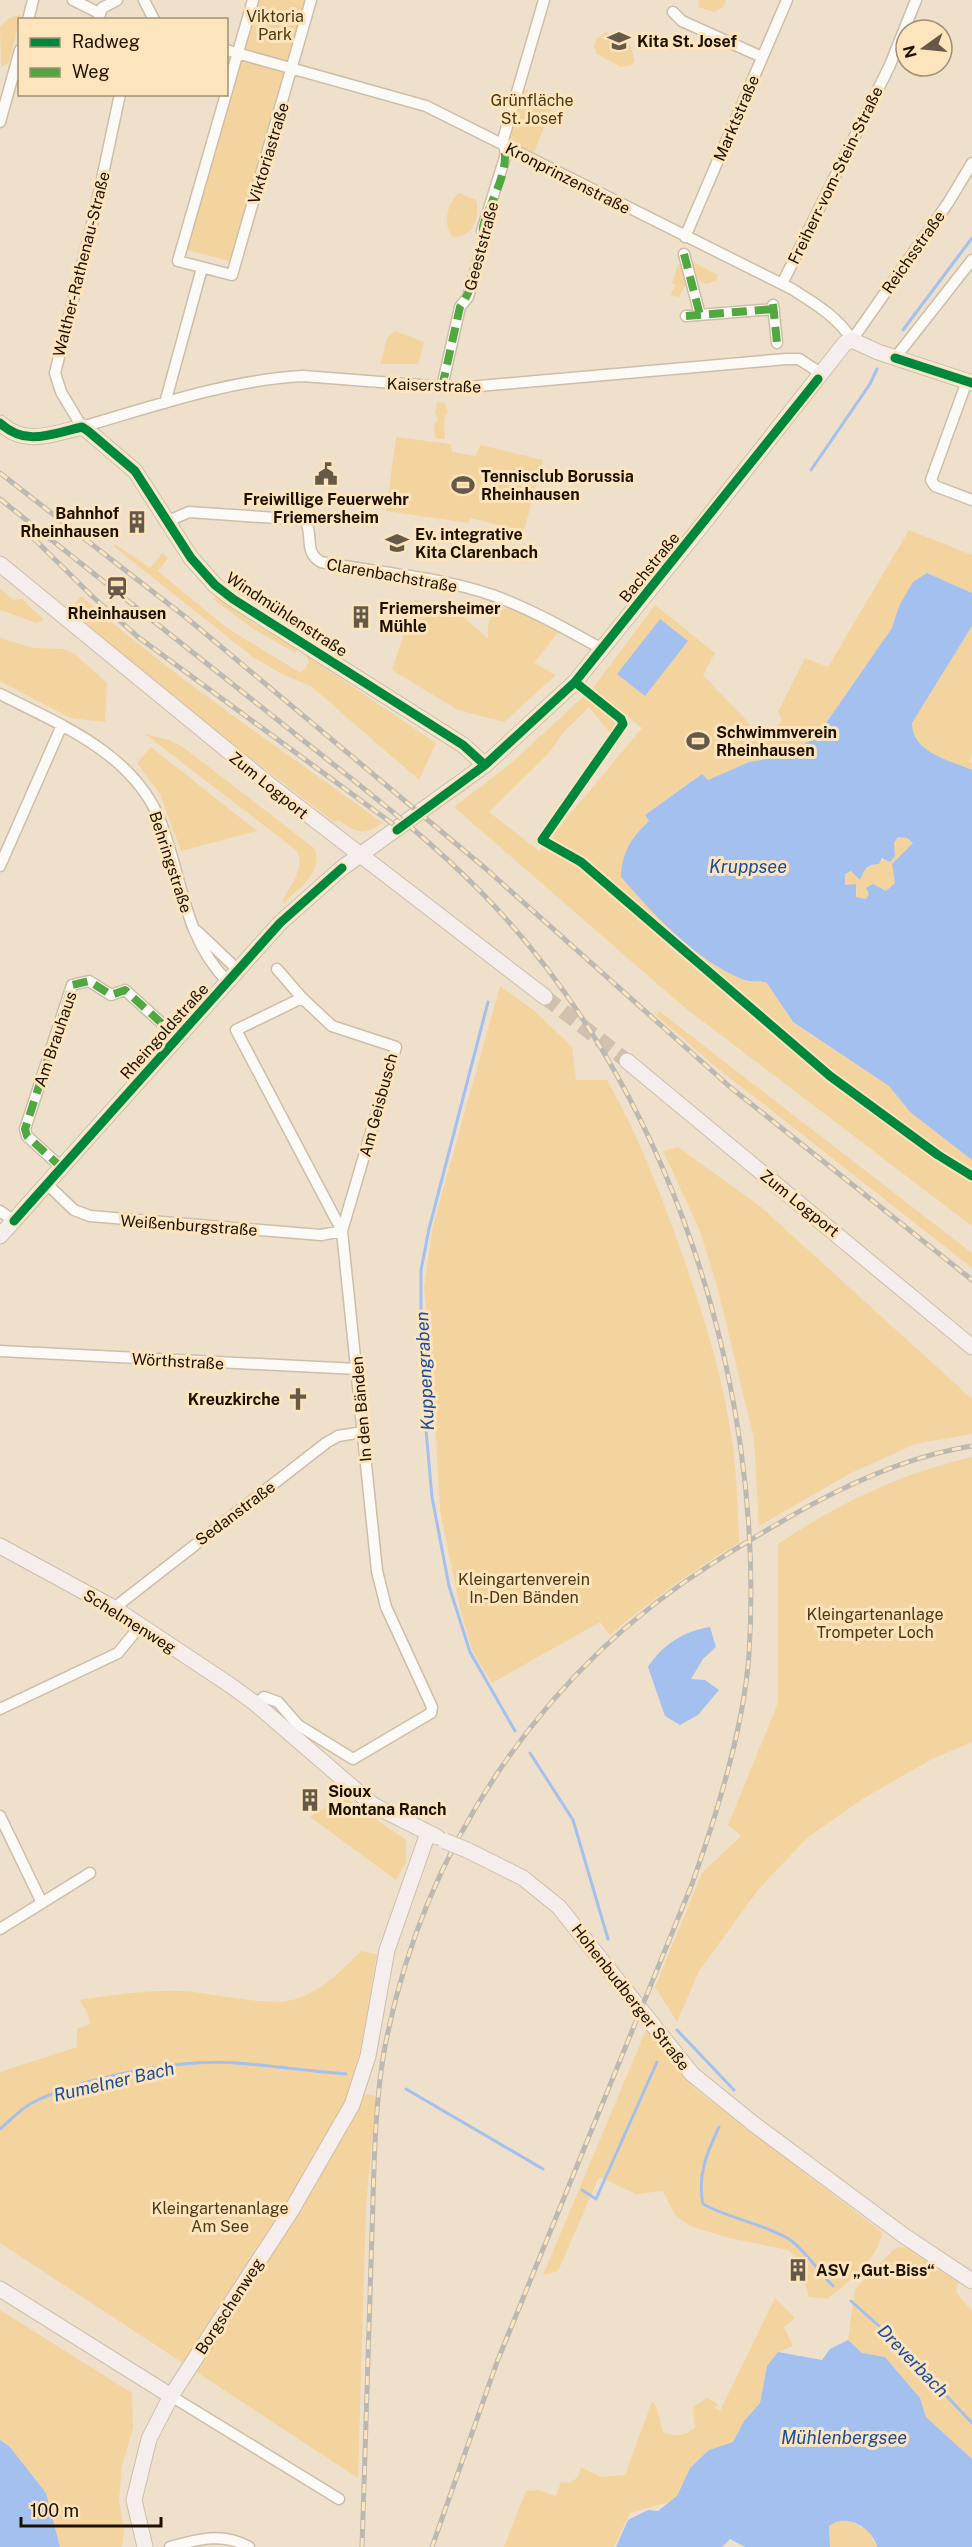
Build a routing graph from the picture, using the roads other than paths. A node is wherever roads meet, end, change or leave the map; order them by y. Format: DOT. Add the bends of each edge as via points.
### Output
graph roads {
  1 [pos="33,0"];
  2 [pos="74,0"];
  3 [pos="117,0"];
  4 [pos="144,0"];
  5 [pos="253,0"];
  6 [pos="311,0"];
  7 [pos="544,0"];
  8 [pos="787,0"];
  9 [pos="916,0"];
  10 [pos="674,12"];
  11 [pos="98,16"];
  12 [pos="28,18"];
  13 [pos="153,18"];
  14 [pos="228,51"];
  15 [pos="238,54"];
  16 [pos="18,57"];
  17 [pos="762,57"];
  18 [pos="293,70"];
  19 [pos="228,88"];
  20 [pos="120,96"];
  21 [pos="226,96"];
  22 [pos="0,122"];
  23 [pos="504,146"];
  24 [pos="972,163"];
  25 [pos="685,237"];
  26 [pos="684,254"];
  27 [pos="972,260"];
  28 [pos="202,268"];
  29 [pos="782,284"];
  30 [pos="700,315"];
  31 [pos="686,316"];
  32 [pos="852,340"];
  33 [pos="777,343"];
  34 [pos="895,358"];
  35 [pos="822,374"];
  36 [pos="969,382"];
  37 [pos="442,387"];
  38 [pos="165,403"];
  39 [pos="0,423"];
  40 [pos="82,427"];
  41 [pos="972,500"];
  42 [pos="168,521"];
  43 [pos="0,564"];
  44 [pos="602,649"];
  45 [pos="0,694"];
  46 [pos="62,725"];
  47 [pos="484,765"];
  48 [pos="360,854"];
  49 [pos="0,866"];
  50 [pos="277,969"];
  51 [pos="233,976"];
  52 [pos="545,997"];
  53 [pos="302,998"];
  54 [pos="178,1038"];
  55 [pos="627,1061"];
  56 [pos="62,1168"];
  57 [pos="47,1184"];
  58 [pos="0,1211"];
  59 [pos="14,1221"];
  60 [pos="342,1231"];
  61 [pos="0,1236"];
  62 [pos="972,1347"];
  63 [pos="0,1351"];
  64 [pos="357,1369"];
  65 [pos="363,1432"];
  66 [pos="0,1546"];
  67 [pos="114,1608"];
  68 [pos="140,1626"];
  69 [pos="256,1704"];
  70 [pos="0,1709"];
  71 [pos="0,1816"];
  72 [pos="428,1833"];
  73 [pos="90,1873"];
  74 [pos="42,1903"];
  75 [pos="0,1929"];
  76 [pos="972,2281"];
  77 [pos="0,2289"];
  78 [pos="171,2396"];
  79 [pos="339,2499"];
  80 [pos="145,2547"];
  81 [pos="170,2547"];
  82 [pos="249,2547"];
  1 -- 12 [label="street"];
  2 -- 11 [label="street"];
  3 -- 11 [label="street"];
  4 -- 13 [label="street"];
  5 -- 15 [label="street, Viktoriastraße"];
  6 -- 18 [label="street, Viktoriastraße"];
  7 -- 23 [label="street, Geeststraße"];
  8 -- 17 [label="street, Marktstraße"];
  9 -- 29 [label="street, Freiherr-vom-Stein-Straße" via="890,65"];
  10 -- 17 [label="street" via="682,21"];
  14 -- 15 [label="street, Kronprinzenstraße"];
  15 -- 18 [label="street, Kronprinzenstraße"];
  15 -- 19 [label="street, Viktoriastraße"];
  16 -- 22 [label="street"];
  17 -- 25 [label="street, Marktstraße"];
  18 -- 23 [label="street, Kronprinzenstraße" via="426,106"];
  18 -- 28 [label="street, Viktoriastraße" via="232,275"];
  20 -- 40 [label="street, Walther-Rathenau-Straße" via="57,363 57,383"];
  21 -- 28 [label="street, Viktoriastraße" via="178,261"];
  23 -- 25 [label="street, Kronprinzenstraße"];
  23 -- 37 [label="street, Geeststraße" via="506,154 482,231 484,241 468,297 460,307"];
  24 -- 32 [label="street, Reichsstraße"];
  25 -- 29 [label="street, Kronprinzenstraße"];
  26 -- 30 [label="street"];
  27 -- 34 [label="street"];
  28 -- 38 [label="street"];
  29 -- 32 [label="street, Kronprinzenstraße" via="817,305 844,327"];
  30 -- 31 [label="street"];
  30 -- 33 [label="street" via="773,307"];
  32 -- 34 [label="street"];
  32 -- 35 [label="street, Bachstraße" via="839,348"];
  34 -- 36 [label="street"];
  35 -- 37 [label="street, Kaiserstraße" via="799,359 786,359 485,387"];
  35 -- 44 [label="street, Bachstraße"];
  36 -- 41 [label="street" via="931,480 935,486"];
  37 -- 38 [label="street, Kaiserstraße" via="281,377"];
  38 -- 40 [label="street, Kaiserstraße"];
  39 -- 40 [label="street" via="31,439"];
  40 -- 42 [label="street, Windmühlenstraße" via="135,471"];
  42 -- 44 [label="street, Clarenbachstraße" via="189,512 305,520 309,527 309,550 321,562 490,595 541,615"];
  42 -- 47 [label="street, Windmühlenstraße" via="191,558 233,599 463,745"];
  43 -- 48 [label="street, Zum Logport"];
  44 -- 47 [label="street, Bachstraße" via="575,682"];
  45 -- 46 [label="street, Behringstraße"];
  46 -- 49 [label="street"];
  46 -- 51 [label="street, Behringstraße" via="104,751 127,771 153,805 194,929 214,968"];
  47 -- 48 [label="street, Rheingoldstraße"];
  48 -- 51 [label="street, Rheingoldstraße" via="280,923"];
  48 -- 52 [label="street, Zum Logport"];
  50 -- 53 [label="street, Am Geisbusch"];
  51 -- 54 [label="street, Rheingoldstraße"];
  53 -- 60 [label="street, Am Geisbusch" via="332,1026 396,1047"];
  53 -- 60 [label="street, In den Bänden" via="236,1030"];
  54 -- 56 [label="street, Rheingoldstraße"];
  54 -- 56 [label="street, Am Brauhaus" via="125,990 111,995 89,981 72,985 25,1129 27,1136"];
  55 -- 62 [label="street, Zum Logport"];
  56 -- 57 [label="street, Rheingoldstraße"];
  57 -- 59 [label="street, Rheingoldstraße"];
  57 -- 60 [label="street, Weißenburgstraße" via="74,1210 90,1216 321,1235"];
  58 -- 59 [label="street"];
  59 -- 61 [label="street, Rheingoldstraße"];
  60 -- 64 [label="street, In den Bänden"];
  63 -- 64 [label="street, Wörthstraße"];
  64 -- 65 [label="street, In den Bänden"];
  65 -- 67 [label="street, Sedanstraße" via="338,1436 326,1443"];
  65 -- 69 [label="street, In den Bänden" via="377,1571 386,1607 432,1707 431,1713 353,1759 298,1725 278,1702 264,1697"];
  66 -- 67 [label="street, Schelmenweg"];
  67 -- 68 [label="street, Schelmenweg"];
  68 -- 69 [label="street, Schelmenweg"];
  68 -- 70 [label="street" via="118,1653"];
  69 -- 72 [label="street, Schelmenweg" via="373,1805"];
  71 -- 74 [label="street"];
  72 -- 76 [label="street, Hohenbudberger Straße, bridge" via="523,1878 559,1907 692,2074 755,2126"];
  72 -- 78 [label="street, Borgschenweg" via="387,1950 368,2056 352,2105 291,2211"];
  73 -- 74 [label="street"];
  74 -- 75 [label="street"];
  77 -- 78 [label="street"];
  78 -- 79 [label="street"];
  78 -- 80 [label="street, Borgschenweg" via="149,2439 134,2500"];
  81 -- 82 [label="street" via="216,2536"];
}
